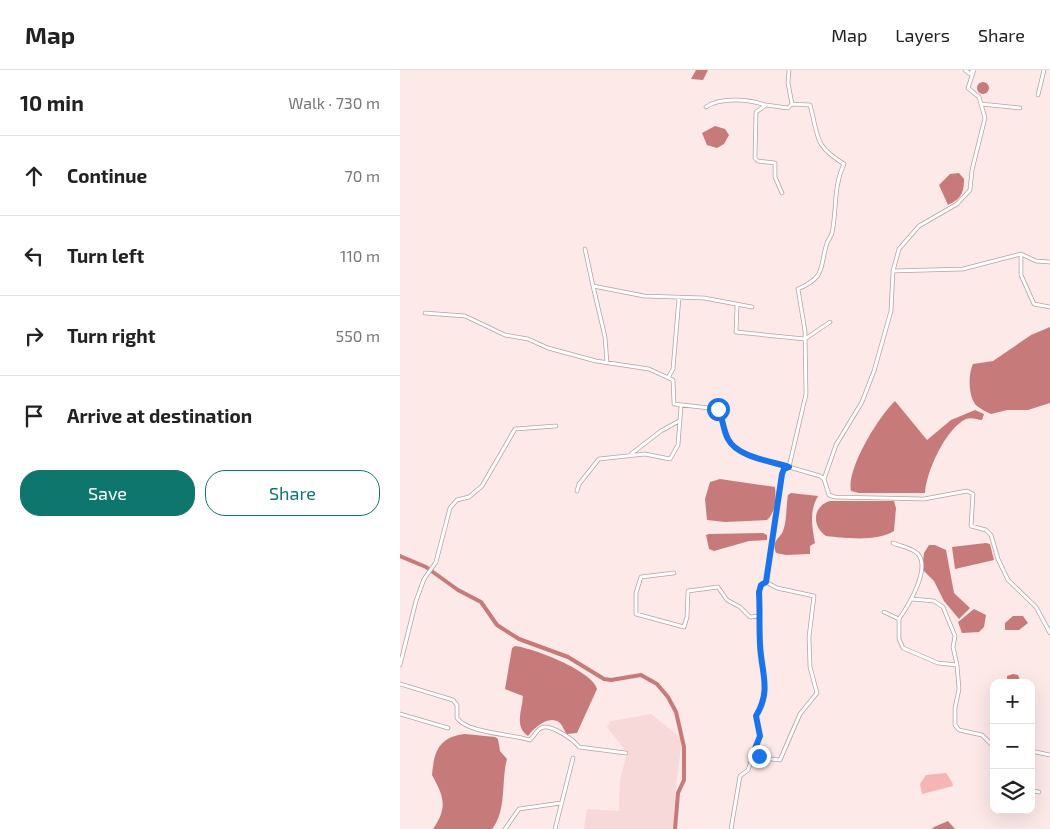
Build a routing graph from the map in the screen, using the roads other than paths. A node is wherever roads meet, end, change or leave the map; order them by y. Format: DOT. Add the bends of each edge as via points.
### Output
graph roads {
  1 [pos="789,70"];
  2 [pos="964,70"];
  3 [pos="974,70"];
  4 [pos="1044,70"];
  5 [pos="1038,95"];
  6 [pos="792,104"];
  7 [pos="981,104"];
  8 [pos="766,105"];
  9 [pos="706,107"];
  10 [pos="1020,108"];
  11 [pos="782,193"];
  12 [pos="585,249"];
  13 [pos="1021,254"];
  14 [pos="1050,262"];
  15 [pos="893,271"];
  16 [pos="593,286"];
  17 [pos="679,298"];
  18 [pos="737,305"];
  19 [pos="752,307"];
  20 [pos="1050,307"];
  21 [pos="425,314"];
  22 [pos="830,322"];
  23 [pos="805,339"];
  24 [pos="607,363"];
  25 [pos="669,376"];
  26 [pos="681,406"];
  27 [pos="679,420"];
  28 [pos="556,426"];
  29 [pos="628,456"];
  30 [pos="789,467"];
  31 [pos="824,479"];
  32 [pos="576,491"];
  33 [pos="893,543"];
  34 [pos="674,573"];
  35 [pos="766,582"];
  36 [pos="912,599"];
  37 [pos="884,612"];
  38 [pos="760,616"];
  39 [pos="899,619"];
  40 [pos="1050,633"];
  41 [pos="400,665"];
  42 [pos="957,665"];
  43 [pos="400,684"];
  44 [pos="400,714"];
  45 [pos="448,728"];
  46 [pos="990,743"];
  47 [pos="1035,751"];
  48 [pos="626,753"];
  49 [pos="1050,755"];
  50 [pos="752,756"];
  51 [pos="572,758"];
  52 [pos="1035,792"];
  53 [pos="1039,792"];
  54 [pos="561,803"];
  55 [pos="505,829"];
  56 [pos="555,829"];
  57 [pos="731,829"];
  1 -- 6 [label="street"];
  2 -- 3 [label="street" via="970,74"];
  3 -- 7 [label="street" via="968,88 979,97"];
  4 -- 5 [label="street"];
  6 -- 8 [label="street" via="788,108"];
  6 -- 23 [label="street" via="810,105 820,146 825,153 844,164 838,176 832,234 820,272 811,283 798,290"];
  7 -- 10 [label="street"];
  7 -- 15 [label="street" via="984,118 970,190 957,204 919,226 899,249"];
  8 -- 9 [label="street" via="742,100 716,102"];
  8 -- 11 [label="street" via="756,112 755,158 775,163 775,177"];
  12 -- 16 [label="street"];
  13 -- 14 [label="street" via="1036,261"];
  13 -- 15 [label="street" via="963,269"];
  13 -- 20 [label="street" via="1021,275 1034,304"];
  15 -- 31 [label="street" via="891,311 874,371 862,402 836,445"];
  16 -- 17 [label="street" via="644,296"];
  16 -- 24 [label="street" via="605,337"];
  17 -- 18 [label="street" via="704,298"];
  17 -- 25 [label="street" via="673,369"];
  18 -- 19 [label="street"];
  18 -- 23 [label="street" via="736,332"];
  21 -- 24 [label="street" via="474,318 505,335"];
  22 -- 23 [label="street"];
  23 -- 30 [label="street" via="806,394"];
  24 -- 25 [label="street" via="649,369"];
  25 -- 26 [label="street" via="673,380 673,402"];
  26 -- 27 [label="street"];
  26 -- 30 [label="street" via="718,409 732,446"];
  27 -- 29 [label="street"];
  27 -- 29 [label="street" via="678,445 670,459 652,454"];
  28 -- 41 [label="street" via="515,429 482,486 469,497 457,500 450,508 436,562 424,578 416,602"];
  29 -- 32 [label="street" via="599,459"];
  30 -- 31 [label="street"];
  30 -- 35 [label="street" via="782,474"];
  31 -- 40 [label="street" via="829,495 835,497 924,499 967,491 973,494 971,526 986,530 991,535 1008,580 1036,607"];
  33 -- 36 [label="street" via="917,553 920,558 921,574"];
  34 -- 38 [label="street" via="649,578 642,575 636,593 636,614 684,627 688,618 688,591 718,587 727,600 750,617"];
  35 -- 38 [label="street" via="759,592"];
  35 -- 50 [label="street" via="777,588 813,594 810,667 817,693 800,714 780,760"];
  36 -- 39 [label="street"];
  36 -- 42 [label="street" via="934,601 942,607 955,636 953,647"];
  37 -- 39 [label="street"];
  38 -- 50 [label="street" via="765,690 762,707 756,716 760,736"];
  39 -- 42 [label="street" via="899,639 903,648 938,663"];
  42 -- 46 [label="street" via="955,725 959,730 982,735"];
  43 -- 48 [label="street" via="454,700 457,718 467,728 530,740 540,728 545,727 572,738 579,747"];
  44 -- 45 [label="street"];
  47 -- 49 [label="street"];
  50 -- 57 [label="street" via="748,770 740,776"];
  51 -- 54 [label="street"];
  52 -- 53 [label="street"];
  54 -- 55 [label="street" via="518,809"];
  54 -- 56 [label="street"];
}
